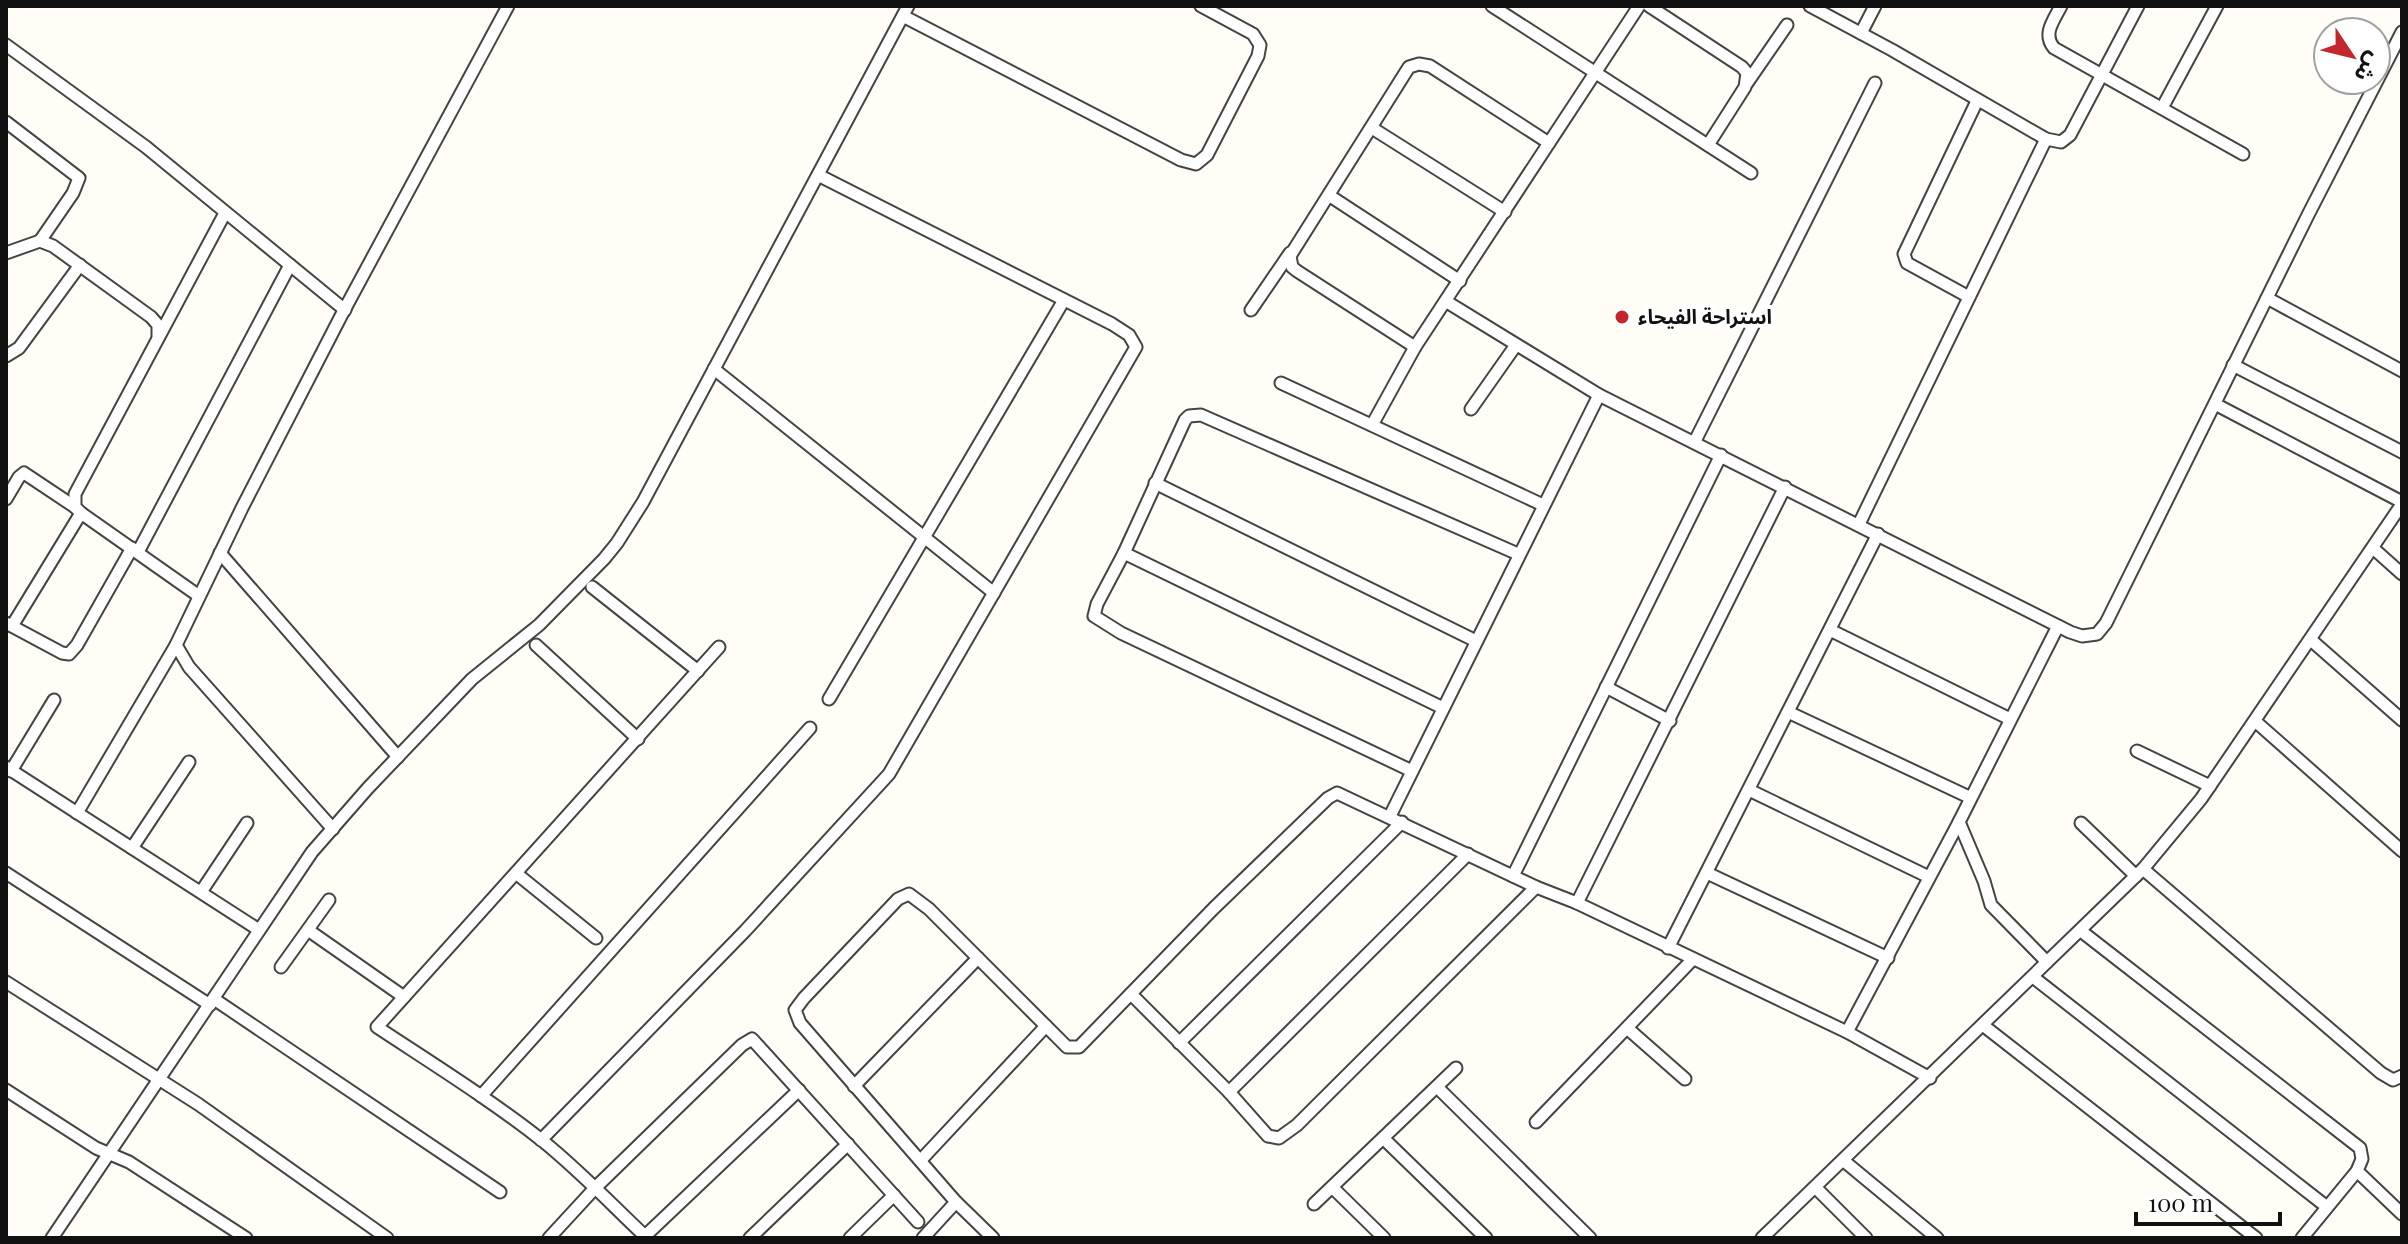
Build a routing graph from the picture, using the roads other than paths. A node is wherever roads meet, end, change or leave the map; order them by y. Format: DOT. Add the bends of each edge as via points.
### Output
graph roads {
  1 [pos="508,6"];
  2 [pos="1201,6"];
  3 [pos="1639,6"];
  4 [pos="1649,6"];
  5 [pos="1810,6"];
  6 [pos="1875,6"];
  7 [pos="2061,6"];
  8 [pos="2138,6"];
  9 [pos="2217,6"];
  10 [pos="1494,9"];
  11 [pos="906,11"];
  12 [pos="1787,25"];
  13 [pos="2402,32"];
  14 [pos="1861,33"];
  15 [pos="6,45"];
  16 [pos="1595,73"];
  17 [pos="2102,75"];
  18 [pos="1875,83"];
  19 [pos="1745,87"];
  20 [pos="1977,101"];
  21 [pos="2162,108"];
  22 [pos="6,122"];
  23 [pos="1372,128"];
  24 [pos="2046,139"];
  25 [pos="1549,143"];
  26 [pos="1708,145"];
  27 [pos="2243,154"];
  28 [pos="1751,173"];
  29 [pos="818,175"];
  30 [pos="1330,196"];
  31 [pos="1505,212"];
  32 [pos="225,213"];
  33 [pos="40,241"];
  34 [pos="1293,249"];
  35 [pos="6,253"];
  36 [pos="80,265"];
  37 [pos="290,265"];
  38 [pos="1460,281"];
  39 [pos="1969,297"];
  40 [pos="2267,298"];
  41 [pos="1064,300"];
  42 [pos="1447,302"];
  43 [pos="345,310"];
  44 [pos="1251,310"];
  45 [pos="158,337"];
  46 [pos="1516,345"];
  47 [pos="1415,347"];
  48 [pos="6,356"];
  49 [pos="2233,365"];
  50 [pos="714,369"];
  51 [pos="2402,371"];
  52 [pos="1281,383"];
  53 [pos="1599,395"];
  54 [pos="2215,404"];
  55 [pos="1471,409"];
  56 [pos="1372,425"];
  57 [pos="1695,441"];
  58 [pos="2402,452"];
  59 [pos="1721,455"];
  60 [pos="1155,483"];
  61 [pos="1785,487"];
  62 [pos="6,499"];
  63 [pos="2402,503"];
  64 [pos="1543,505"];
  65 [pos="78,510"];
  66 [pos="1859,524"];
  67 [pos="1878,534"];
  68 [pos="925,537"];
  69 [pos="2374,549"];
  70 [pos="135,550"];
  71 [pos="220,553"];
  72 [pos="1124,553"];
  73 [pos="1518,554"];
  74 [pos="2402,574"];
  75 [pos="592,587"];
  76 [pos="994,593"];
  77 [pos="199,596"];
  78 [pos="9,624"];
  79 [pos="2058,626"];
  80 [pos="1830,630"];
  81 [pos="2311,640"];
  82 [pos="1476,641"];
  83 [pos="176,645"];
  84 [pos="536,645"];
  85 [pos="719,647"];
  86 [pos="698,671"];
  87 [pos="1606,687"];
  88 [pos="829,699"];
  89 [pos="54,700"];
  90 [pos="1443,708"];
  91 [pos="1788,712"];
  92 [pos="2010,719"];
  93 [pos="2402,720"];
  94 [pos="1670,721"];
  95 [pos="2255,721"];
  96 [pos="810,728"];
  97 [pos="638,739"];
  98 [pos="2137,751"];
  99 [pos="398,757"];
  100 [pos="189,762"];
  101 [pos="9,769"];
  102 [pos="1412,771"];
  103 [pos="2210,786"];
  104 [pos="1749,790"];
  105 [pos="1969,797"];
  106 [pos="77,813"];
  107 [pos="1390,816"];
  108 [pos="1402,822"];
  109 [pos="1959,822"];
  110 [pos="247,823"];
  111 [pos="2081,823"];
  112 [pos="333,829"];
  113 [pos="132,848"];
  114 [pos="2402,851"];
  115 [pos="1468,854"];
  116 [pos="6,873"];
  117 [pos="1707,873"];
  118 [pos="2139,873"];
  119 [pos="517,874"];
  120 [pos="1513,876"];
  121 [pos="1929,877"];
  122 [pos="1536,887"];
  123 [pos="201,892"];
  124 [pos="329,900"];
  125 [pos="1577,903"];
  126 [pos="259,930"];
  127 [pos="308,930"];
  128 [pos="2081,931"];
  129 [pos="596,938"];
  130 [pos="1668,948"];
  131 [pos="978,958"];
  132 [pos="1888,958"];
  133 [pos="1693,959"];
  134 [pos="2047,962"];
  135 [pos="281,967"];
  136 [pos="2033,977"];
  137 [pos="6,982"];
  138 [pos="1131,994"];
  139 [pos="404,997"];
  140 [pos="212,1002"];
  141 [pos="1046,1026"];
  142 [pos="1984,1026"];
  143 [pos="1627,1028"];
  144 [pos="1847,1032"];
  145 [pos="1179,1043"];
  146 [pos="1456,1068"];
  147 [pos="2402,1076"];
  148 [pos="1930,1078"];
  149 [pos="157,1079"];
  150 [pos="1685,1079"];
  151 [pos="854,1086"];
  152 [pos="1437,1087"];
  153 [pos="6,1090"];
  154 [pos="799,1090"];
  155 [pos="1229,1092"];
  156 [pos="481,1096"];
  157 [pos="1536,1122"];
  158 [pos="1383,1138"];
  159 [pos="541,1140"];
  160 [pos="848,1144"];
  161 [pos="110,1153"];
  162 [pos="921,1160"];
  163 [pos="1844,1161"];
  164 [pos="2357,1171"];
  165 [pos="596,1187"];
  166 [pos="1332,1187"];
  167 [pos="1816,1188"];
  168 [pos="500,1192"];
  169 [pos="894,1195"];
  170 [pos="956,1202"];
  171 [pos="1314,1204"];
  172 [pos="2327,1207"];
  173 [pos="2402,1214"];
  174 [pos="918,1222"];
  175 [pos="646,1237"];
  176 [pos="52,1238"];
  177 [pos="246,1238"];
  178 [pos="387,1238"];
  179 [pos="549,1238"];
  180 [pos="750,1238"];
  181 [pos="850,1238"];
  182 [pos="923,1238"];
  183 [pos="993,1238"];
  184 [pos="1384,1238"];
  185 [pos="1486,1238"];
  186 [pos="1590,1238"];
  187 [pos="1762,1238"];
  188 [pos="1866,1238"];
  189 [pos="1937,1238"];
  190 [pos="2256,1238"];
  191 [pos="2302,1238"];
  1 -- 43 [label="street"];
  2 -- 11 [label="street" via="1253,34 1260,45 1207,155 1196,164"];
  3 -- 16 [label="street"];
  4 -- 19 [label="street" via="1742,67 1748,76"];
  5 -- 14 [label="street"];
  6 -- 14 [label="street"];
  7 -- 17 [label="street" via="2048,32 2050,44"];
  8 -- 17 [label="street"];
  9 -- 21 [label="street"];
  10 -- 16 [label="street"];
  11 -- 29 [label="street"];
  12 -- 19 [label="street"];
  13 -- 40 [label="street"];
  14 -- 20 [label="street"];
  15 -- 32 [label="street" via="146,147"];
  16 -- 25 [label="street"];
  16 -- 26 [label="street"];
  17 -- 21 [label="street"];
  17 -- 24 [label="street" via="2070,135 2061,142"];
  18 -- 57 [label="street"];
  19 -- 26 [label="street"];
  20 -- 24 [label="street"];
  20 -- 39 [label="street" via="1904,254 1907,263"];
  21 -- 27 [label="street"];
  22 -- 33 [label="street" via="79,178"];
  23 -- 25 [label="street" via="1409,67 1419,64 1430,66"];
  23 -- 30 [label="street"];
  23 -- 31 [label="street"];
  24 -- 39 [label="street"];
  25 -- 31 [label="street"];
  26 -- 28 [label="street"];
  29 -- 41 [label="street"];
  29 -- 50 [label="street"];
  30 -- 34 [label="street"];
  30 -- 38 [label="street"];
  31 -- 38 [label="street"];
  32 -- 37 [label="street"];
  32 -- 45 [label="street"];
  33 -- 35 [label="street"];
  33 -- 36 [label="street"];
  34 -- 44 [label="street"];
  34 -- 47 [label="street" via="1292,267"];
  36 -- 45 [label="street" via="151,317"];
  36 -- 48 [label="street" via="19,348"];
  37 -- 43 [label="street"];
  37 -- 70 [label="street"];
  38 -- 42 [label="street"];
  39 -- 66 [label="street"];
  40 -- 49 [label="street"];
  40 -- 51 [label="street"];
  41 -- 68 [label="street"];
  41 -- 76 [label="street" via="1129,335 1136,347"];
  42 -- 46 [label="street"];
  42 -- 47 [label="street"];
  43 -- 71 [label="street"];
  45 -- 65 [label="street" via="81,480 75,494"];
  46 -- 53 [label="street"];
  46 -- 55 [label="street"];
  47 -- 56 [label="street"];
  49 -- 54 [label="street"];
  49 -- 58 [label="street"];
  50 -- 68 [label="street"];
  50 -- 99 [label="street" via="617,543 539,625 472,679"];
  52 -- 56 [label="street"];
  53 -- 57 [label="street"];
  53 -- 64 [label="street"];
  54 -- 63 [label="street"];
  54 -- 79 [label="street" via="2102,630 2091,637"];
  56 -- 64 [label="street"];
  57 -- 59 [label="street"];
  59 -- 61 [label="street"];
  59 -- 87 [label="street"];
  60 -- 72 [label="street"];
  60 -- 73 [label="street" via="1185,420 1201,415"];
  60 -- 82 [label="street"];
  61 -- 66 [label="street"];
  61 -- 94 [label="street"];
  62 -- 65 [label="street" via="26,473"];
  63 -- 69 [label="street"];
  64 -- 73 [label="street"];
  65 -- 70 [label="street"];
  65 -- 78 [label="street"];
  66 -- 67 [label="street"];
  67 -- 79 [label="street"];
  67 -- 80 [label="street"];
  68 -- 76 [label="street"];
  68 -- 88 [label="street"];
  69 -- 74 [label="street"];
  69 -- 81 [label="street"];
  70 -- 77 [label="street"];
  70 -- 78 [label="street" via="69,654"];
  71 -- 77 [label="street"];
  71 -- 99 [label="street"];
  72 -- 90 [label="street"];
  72 -- 102 [label="street" via="1095,610 1098,620"];
  73 -- 82 [label="street"];
  75 -- 86 [label="street"];
  76 -- 159 [label="street" via="881,784"];
  77 -- 83 [label="street"];
  79 -- 92 [label="street"];
  80 -- 91 [label="street"];
  80 -- 92 [label="street"];
  81 -- 93 [label="street"];
  81 -- 95 [label="street"];
  82 -- 90 [label="street"];
  83 -- 106 [label="street"];
  83 -- 112 [label="street" via="189,667"];
  84 -- 97 [label="street"];
  85 -- 86 [label="street"];
  86 -- 97 [label="street"];
  87 -- 94 [label="street"];
  87 -- 120 [label="street"];
  89 -- 101 [label="street"];
  90 -- 102 [label="street"];
  91 -- 104 [label="street"];
  91 -- 105 [label="street"];
  92 -- 105 [label="street"];
  94 -- 125 [label="street"];
  95 -- 103 [label="street"];
  95 -- 114 [label="street"];
  96 -- 156 [label="street"];
  97 -- 119 [label="street"];
  98 -- 103 [label="street"];
  99 -- 112 [label="street"];
  100 -- 113 [label="street"];
  101 -- 106 [label="street"];
  102 -- 107 [label="street"];
  103 -- 118 [label="street"];
  104 -- 117 [label="street"];
  104 -- 121 [label="street"];
  105 -- 109 [label="street"];
  106 -- 113 [label="street"];
  107 -- 108 [label="street"];
  107 -- 138 [label="street" via="1333,794"];
  108 -- 115 [label="street"];
  108 -- 145 [label="street"];
  109 -- 121 [label="street"];
  109 -- 134 [label="street" via="1991,905"];
  110 -- 123 [label="street"];
  111 -- 118 [label="street"];
  112 -- 126 [label="street"];
  113 -- 123 [label="street"];
  115 -- 120 [label="street"];
  115 -- 155 [label="street"];
  116 -- 140 [label="street"];
  117 -- 130 [label="street"];
  117 -- 132 [label="street"];
  118 -- 128 [label="street"];
  118 -- 147 [label="street" via="2381,1073 2393,1080"];
  119 -- 129 [label="street"];
  119 -- 139 [label="street"];
  120 -- 122 [label="street"];
  121 -- 132 [label="street"];
  122 -- 125 [label="street"];
  122 -- 155 [label="street" via="1284,1137 1268,1136"];
  123 -- 126 [label="street"];
  124 -- 127 [label="street"];
  125 -- 130 [label="street"];
  126 -- 140 [label="street"];
  127 -- 135 [label="street"];
  127 -- 139 [label="street"];
  128 -- 134 [label="street"];
  128 -- 164 [label="street" via="2350,1139 2360,1148"];
  130 -- 133 [label="street"];
  131 -- 141 [label="street"];
  131 -- 151 [label="street"];
  131 -- 151 [label="street" via="914,896 898,899 795,1010 800,1023"];
  132 -- 144 [label="street"];
  133 -- 143 [label="street"];
  133 -- 144 [label="street"];
  134 -- 136 [label="street"];
  136 -- 142 [label="street"];
  136 -- 172 [label="street"];
  137 -- 149 [label="street"];
  138 -- 141 [label="street" via="1079,1047 1067,1047"];
  138 -- 145 [label="street"];
  139 -- 156 [label="street" via="377,1027"];
  140 -- 149 [label="street"];
  140 -- 168 [label="street"];
  141 -- 162 [label="street"];
  142 -- 148 [label="street"];
  142 -- 190 [label="street"];
  143 -- 150 [label="street"];
  143 -- 157 [label="street"];
  144 -- 148 [label="street"];
  145 -- 155 [label="street"];
  146 -- 152 [label="street"];
  148 -- 163 [label="street"];
  149 -- 161 [label="street"];
  149 -- 178 [label="street"];
  151 -- 162 [label="street"];
  152 -- 158 [label="street"];
  152 -- 186 [label="street"];
  153 -- 161 [label="street"];
  154 -- 160 [label="street"];
  154 -- 165 [label="street" via="758,1043 747,1041"];
  154 -- 175 [label="street"];
  156 -- 159 [label="street"];
  158 -- 166 [label="street"];
  158 -- 185 [label="street"];
  159 -- 165 [label="street"];
  160 -- 169 [label="street"];
  160 -- 180 [label="street"];
  161 -- 176 [label="street"];
  161 -- 177 [label="street"];
  162 -- 170 [label="street"];
  163 -- 167 [label="street"];
  163 -- 189 [label="street"];
  164 -- 172 [label="street"];
  164 -- 173 [label="street"];
  165 -- 175 [label="street"];
  165 -- 179 [label="street"];
  166 -- 171 [label="street"];
  166 -- 184 [label="street"];
  167 -- 187 [label="street"];
  167 -- 188 [label="street"];
  169 -- 174 [label="street"];
  169 -- 181 [label="street"];
  170 -- 182 [label="street"];
  170 -- 183 [label="street"];
  172 -- 191 [label="street"];
}
